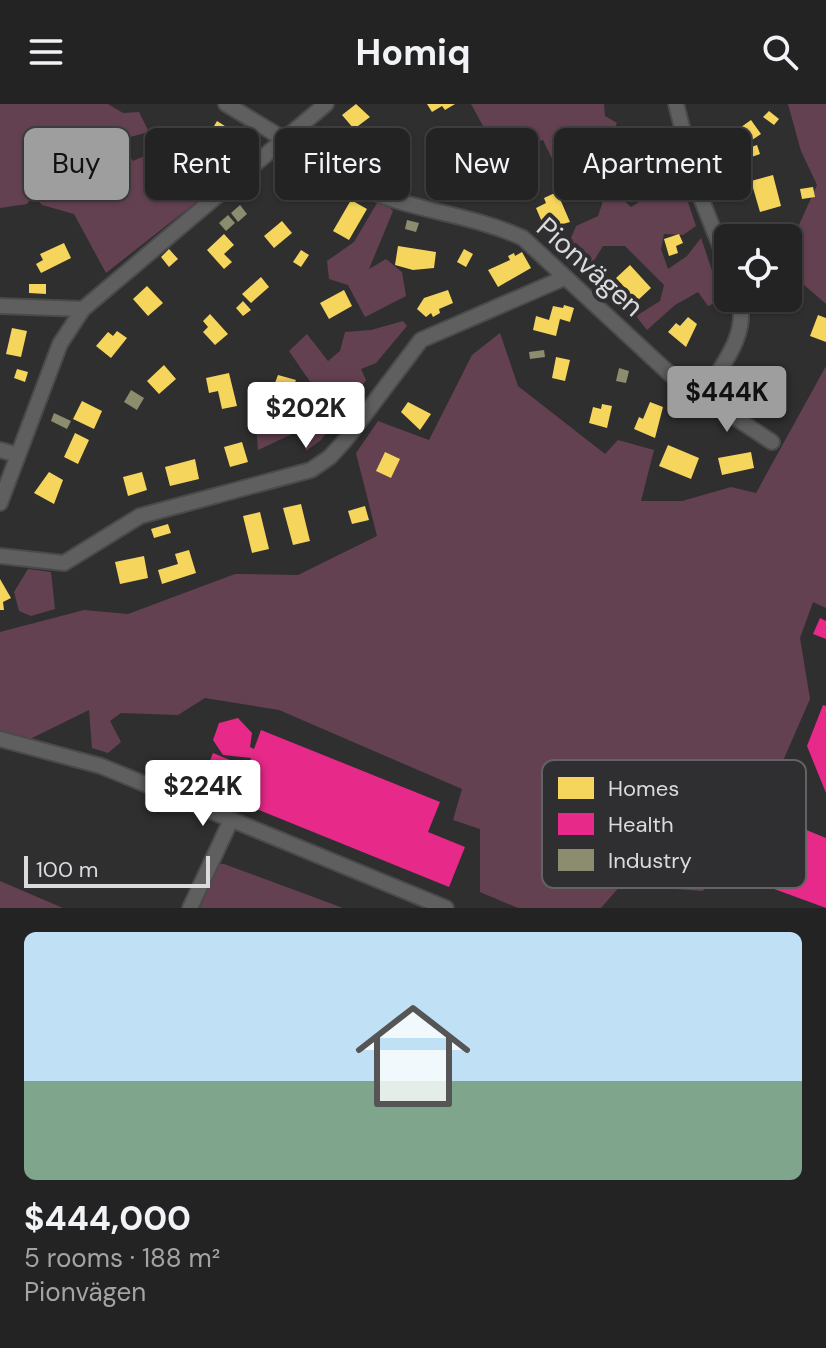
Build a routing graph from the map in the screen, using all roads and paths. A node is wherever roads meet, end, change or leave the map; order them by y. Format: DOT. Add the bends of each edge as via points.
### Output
graph roads {
  1 [pos="226,104"];
  2 [pos="326,104"];
  3 [pos="676,104"];
  4 [pos="297,128"];
  5 [pos="275,135"];
  6 [pos="275,147"];
  7 [pos="390,200"];
  8 [pos="714,231"];
  9 [pos="564,278"];
  10 [pos="0,306"];
  11 [pos="83,309"];
  12 [pos="742,312"];
  13 [pos="704,395"];
  14 [pos="772,442"];
  15 [pos="0,450"];
  16 [pos="18,455"];
  17 [pos="0,503"];
  18 [pos="0,556"];
  19 [pos="0,739"];
  20 [pos="231,820"];
  21 [pos="190,908"];
  22 [pos="446,908"];
  1 -- 5 [label="street, Pionvägen"];
  2 -- 4 [label="street"];
  3 -- 8 [label="street"];
  6 -- 11 [label="street"];
  7 -- 9 [label="street, Pionvägen" via="497,226 523,238"];
  9 -- 13 [label="street, Pionvägen" via="671,375"];
  9 -- 18 [label="street" via="421,340 347,438 311,470 140,516 64,563"];
  10 -- 11 [label="street"];
  11 -- 16 [label="street" via="60,344"];
  12 -- 13 [label="street" via="738,338"];
  13 -- 14 [label="street, Pionvägen"];
  15 -- 16 [label="street"];
  16 -- 17 [label="street"];
  19 -- 20 [label="street" via="101,766"];
  20 -- 21 [label="street"];
  20 -- 22 [label="street"];
}
